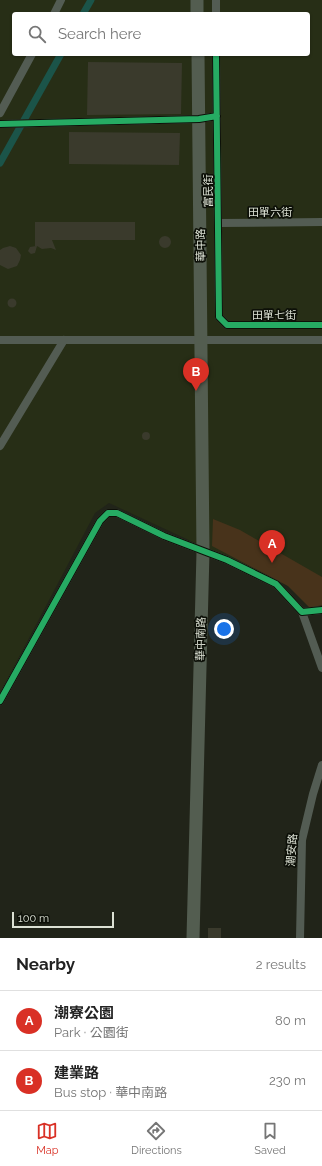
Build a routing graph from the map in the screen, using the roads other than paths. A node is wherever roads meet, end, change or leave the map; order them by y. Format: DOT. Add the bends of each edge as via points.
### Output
graph roads {
  1 [pos="61,0"];
  2 [pos="197,0"];
  3 [pos="216,0"];
  4 [pos="55,12"];
  5 [pos="198,12"];
  6 [pos="216,12"];
  7 [pos="31,56"];
  8 [pos="198,56"];
  9 [pos="216,56"];
  10 [pos="0,113"];
  11 [pos="218,116"];
  12 [pos="199,118"];
  13 [pos="0,124"];
  14 [pos="322,222"];
  15 [pos="218,223"];
  16 [pos="322,324"];
  17 [pos="226,325"];
  18 [pos="0,340"];
  19 [pos="64,340"];
  20 [pos="202,340"];
  21 [pos="322,340"];
  22 [pos="0,446"];
  23 [pos="203,552"];
  24 [pos="322,610"];
  25 [pos="302,612"];
  26 [pos="322,668"];
  27 [pos="0,701"];
  28 [pos="322,765"];
  29 [pos="193,938"];
  30 [pos="300,938"];
  1 -- 4 [label="street"];
  2 -- 5 [label="main road"];
  3 -- 6 [label="street"];
  7 -- 10 [label="street"];
  8 -- 12 [label="main road, 華中路"];
  9 -- 11 [label="street, 富民街"];
  11 -- 12 [label="street"];
  11 -- 15 [label="street, 富民街"];
  12 -- 13 [label="street"];
  12 -- 20 [label="main road, 華中路"];
  14 -- 15 [label="street, 田單六街"];
  15 -- 17 [label="street, 富民街" via="220,317"];
  16 -- 17 [label="street, 田單七街"];
  18 -- 19 [label="street"];
  19 -- 20 [label="street"];
  19 -- 22 [label="street"];
  20 -- 21 [label="street"];
  20 -- 23 [label="main road, 華中南路"];
  23 -- 25 [label="street" via="227,560 276,584"];
  23 -- 27 [label="street" via="117,513 108,513 100,521"];
  23 -- 29 [label="main road, 華中南路"];
  24 -- 25 [label="street"];
  25 -- 26 [label="street"];
  28 -- 30 [label="street, 潮安路" via="302,840"];
}
